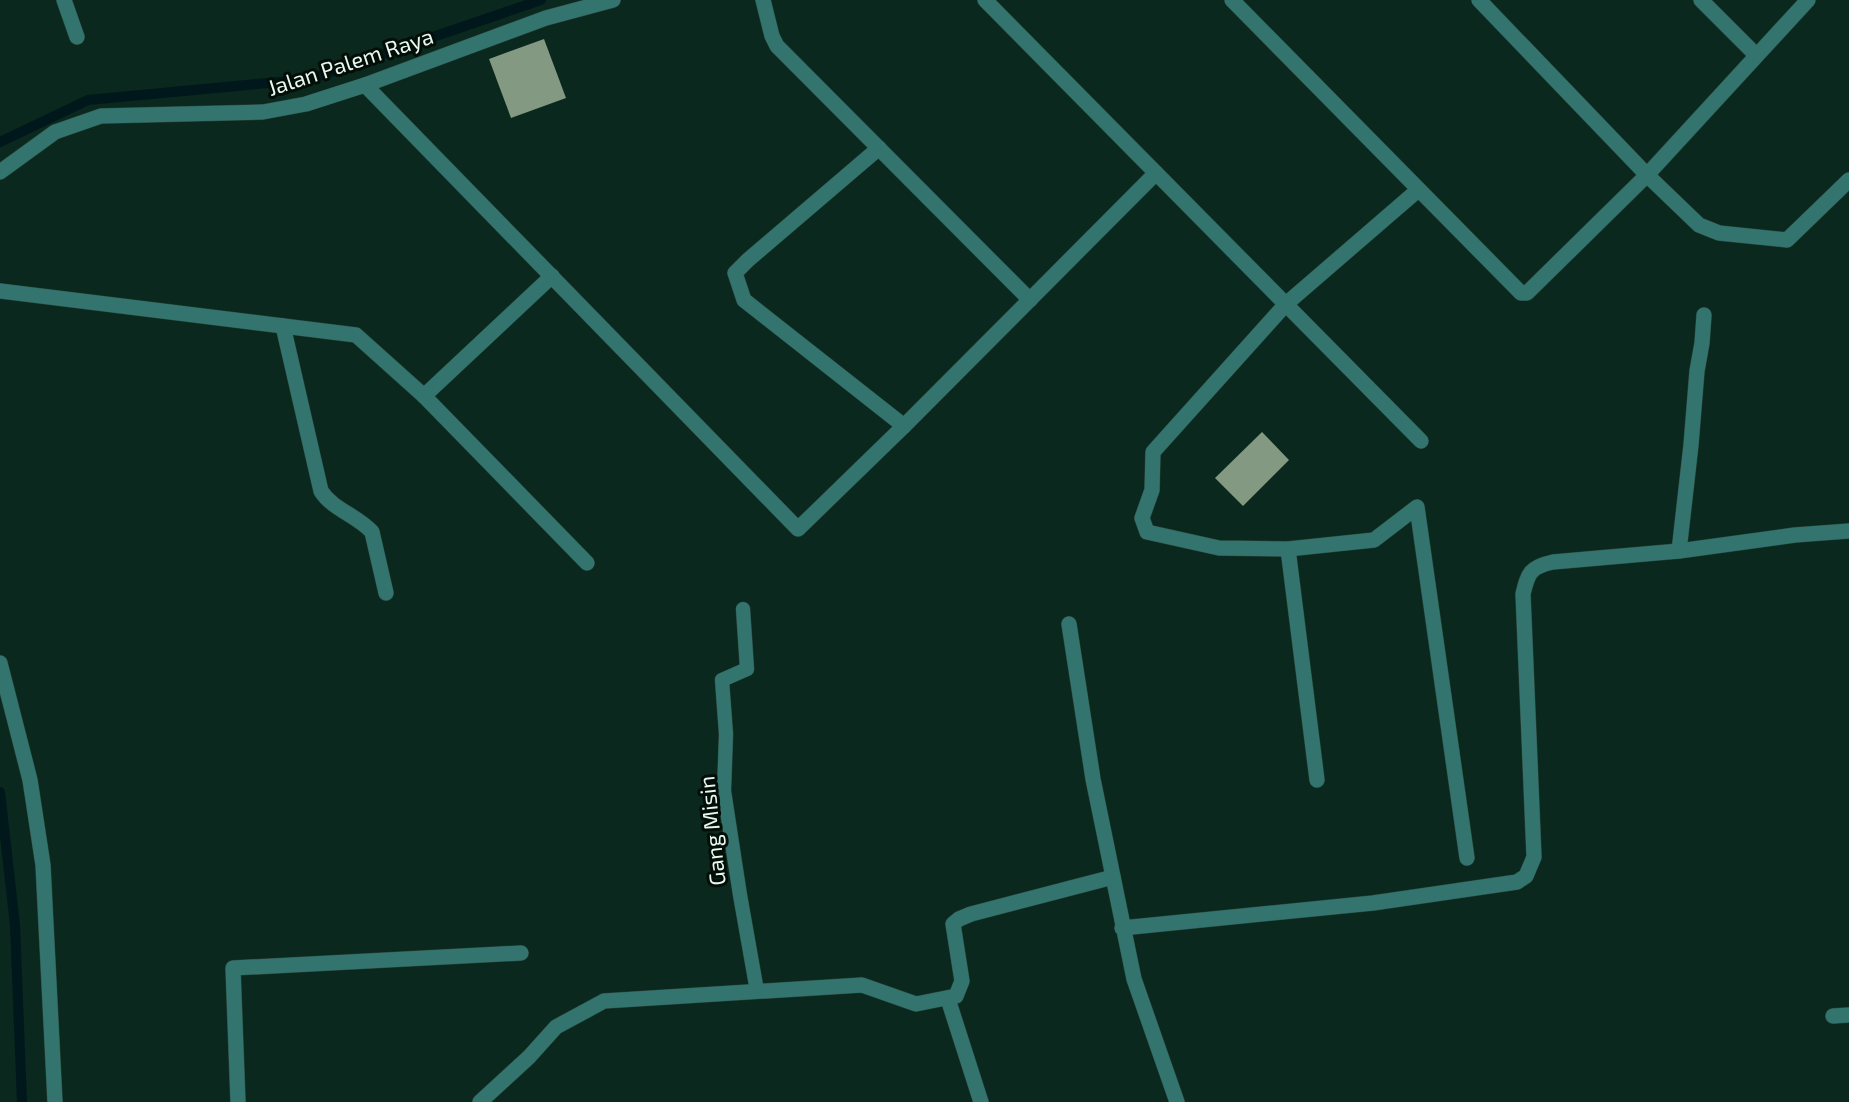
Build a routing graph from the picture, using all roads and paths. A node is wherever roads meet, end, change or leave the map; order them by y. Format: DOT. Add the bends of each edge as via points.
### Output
graph roads {
  1 [pos="64,0"];
  2 [pos="613,0"];
  3 [pos="763,0"];
  4 [pos="985,0"];
  5 [pos="1232,0"];
  6 [pos="1479,0"];
  7 [pos="1701,0"];
  8 [pos="1808,0"];
  9 [pos="77,37"];
  10 [pos="1756,55"];
  11 [pos="365,85"];
  12 [pos="879,148"];
  13 [pos="0,172"];
  14 [pos="1156,174"];
  15 [pos="1647,175"];
  16 [pos="1849,180"];
  17 [pos="1418,190"];
  18 [pos="552,276"];
  19 [pos="0,291"];
  20 [pos="1030,300"];
  21 [pos="1286,304"];
  22 [pos="1704,315"];
  23 [pos="283,326"];
  24 [pos="424,396"];
  25 [pos="904,426"];
  26 [pos="1421,441"];
  27 [pos="1849,531"];
  28 [pos="1288,549"];
  29 [pos="1679,551"];
  30 [pos="587,563"];
  31 [pos="386,593"];
  32 [pos="743,609"];
  33 [pos="1069,624"];
  34 [pos="0,663"];
  35 [pos="1317,780"];
  36 [pos="1467,858"];
  37 [pos="1113,877"];
  38 [pos="1122,928"];
  39 [pos="521,952"];
  40 [pos="757,991"];
  41 [pos="948,999"];
  42 [pos="1849,1015"];
  43 [pos="1833,1016"];
  44 [pos="55,1102"];
  45 [pos="238,1102"];
  46 [pos="480,1102"];
  47 [pos="981,1102"];
  48 [pos="1177,1102"];
  1 -- 9 [label="street"];
  2 -- 11 [label="street, Jalan Palem Raya" via="546,18"];
  3 -- 12 [label="street" via="777,46"];
  4 -- 14 [label="street"];
  5 -- 17 [label="street"];
  6 -- 15 [label="street"];
  7 -- 10 [label="street"];
  8 -- 10 [label="street"];
  10 -- 15 [label="street"];
  11 -- 13 [label="street, Jalan Palem Raya" via="306,104 263,112 101,117 55,132"];
  11 -- 18 [label="street"];
  12 -- 20 [label="street"];
  12 -- 25 [label="street" via="735,273 744,300"];
  14 -- 20 [label="street"];
  14 -- 21 [label="street"];
  15 -- 16 [label="street" via="1699,225 1719,233 1786,240"];
  15 -- 17 [label="street" via="1527,293 1521,293"];
  17 -- 21 [label="street"];
  18 -- 24 [label="street"];
  18 -- 25 [label="street" via="798,529"];
  19 -- 23 [label="street"];
  20 -- 25 [label="street"];
  21 -- 26 [label="street"];
  21 -- 28 [label="street" via="1153,453 1152,490 1142,518 1147,532 1219,548"];
  22 -- 29 [label="street"];
  23 -- 24 [label="street" via="356,335"];
  23 -- 31 [label="street" via="321,491 326,499 372,532"];
  24 -- 30 [label="street"];
  27 -- 29 [label="street"];
  28 -- 35 [label="street"];
  28 -- 36 [label="street" via="1374,540 1417,507"];
  29 -- 38 [label="street" via="1552,562 1538,566 1527,578 1523,594 1534,856 1526,876 1518,882 1373,903"];
  32 -- 40 [label="lane, Gang Misin" via="747,669 722,680 726,734 724,791"];
  33 -- 37 [label="street"];
  34 -- 44 [label="street" via="30,780 43,865"];
  37 -- 38 [label="street"];
  37 -- 41 [label="street" via="956,920 953,924 962,981 956,996"];
  38 -- 48 [label="street" via="1134,979"];
  39 -- 45 [label="street" via="233,968"];
  40 -- 41 [label="street" via="862,985 916,1004"];
  40 -- 46 [label="street" via="604,1001 556,1027"];
  41 -- 47 [label="street"];
  42 -- 43 [label="street"];
}
